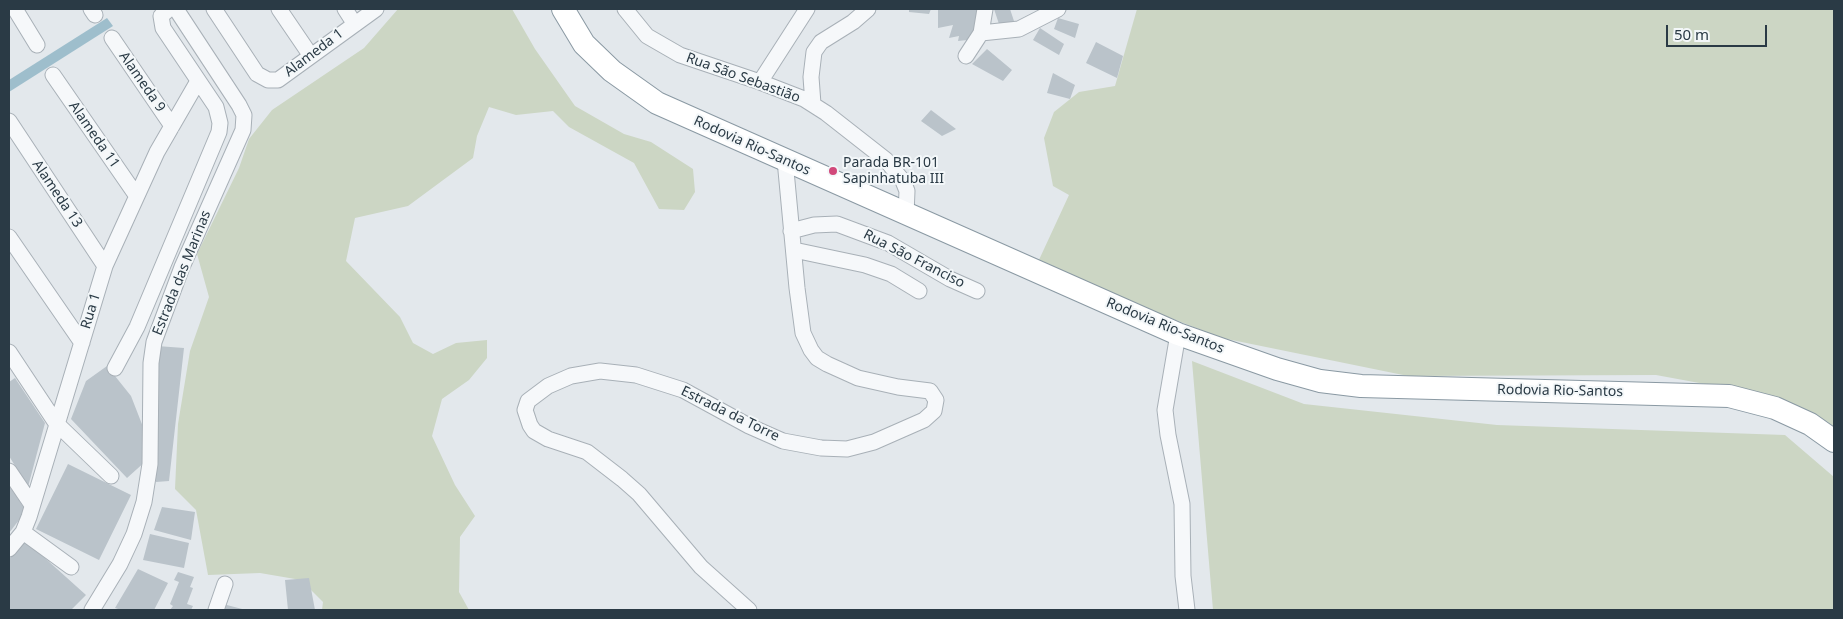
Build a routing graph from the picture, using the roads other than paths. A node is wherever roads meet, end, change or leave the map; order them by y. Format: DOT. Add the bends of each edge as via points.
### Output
graph roads {
  1 [pos="15,9"];
  2 [pos="169,9"];
  3 [pos="176,9"];
  4 [pos="214,9"];
  5 [pos="278,9"];
  6 [pos="345,9"];
  7 [pos="376,9"];
  8 [pos="563,9"];
  9 [pos="625,9"];
  10 [pos="807,9"];
  11 [pos="868,9"];
  12 [pos="985,9"];
  13 [pos="1058,9"];
  14 [pos="354,23"];
  15 [pos="980,33"];
  16 [pos="112,38"];
  17 [pos="37,45"];
  18 [pos="311,56"];
  19 [pos="966,56"];
  20 [pos="53,75"];
  21 [pos="198,81"];
  22 [pos="760,82"];
  23 [pos="813,104"];
  24 [pos="9,121"];
  25 [pos="172,126"];
  26 [pos="785,160"];
  27 [pos="136,195"];
  28 [pos="906,215"];
  29 [pos="792,231"];
  30 [pos="9,237"];
  31 [pos="794,250"];
  32 [pos="105,266"];
  33 [pos="977,291"];
  34 [pos="919,292"];
  35 [pos="1178,334"];
  36 [pos="82,344"];
  37 [pos="9,352"];
  38 [pos="115,368"];
  39 [pos="56,423"];
  40 [pos="1834,441"];
  41 [pos="9,470"];
  42 [pos="111,476"];
  43 [pos="32,505"];
  44 [pos="23,532"];
  45 [pos="9,549"];
  46 [pos="71,567"];
  47 [pos="225,584"];
  48 [pos="92,610"];
  49 [pos="216,610"];
  50 [pos="748,610"];
  51 [pos="1187,610"];
  1 -- 17 [label="street"];
  2 -- 21 [label="street" via="161,16 163,28"];
  3 -- 48 [label="street, Estrada das Marinas" via="244,115 243,130 182,268 154,342 150,464 144,502 120,564"];
  4 -- 18 [label="street, Alameda 1" via="257,74 268,80 278,80"];
  5 -- 18 [label="street"];
  6 -- 14 [label="street"];
  7 -- 14 [label="street, Alameda 1"];
  8 -- 26 [label="highway, Rodovia Rio-Santos" via="584,44 612,71 657,104"];
  9 -- 22 [label="street, Rua São Sebastião" via="647,36 680,55"];
  10 -- 22 [label="street"];
  11 -- 23 [label="street" via="821,42 814,52 811,76"];
  12 -- 15 [label="street"];
  13 -- 15 [label="street" via="1019,29"];
  14 -- 18 [label="street, Alameda 1"];
  15 -- 19 [label="street"];
  16 -- 25 [label="street, Alameda 9"];
  20 -- 27 [label="street, Alameda 11"];
  21 -- 25 [label="street, Rua 1"];
  21 -- 38 [label="street" via="219,113 219,132 138,327"];
  22 -- 23 [label="street, Rua São Sebastião"];
  23 -- 28 [label="street, Rua São Sebastião" via="886,160 908,191"];
  24 -- 32 [label="street, Alameda 13"];
  25 -- 27 [label="street, Rua 1"];
  26 -- 28 [label="highway, Rodovia Rio-Santos"];
  26 -- 29 [label="street, Estrada da Torre"];
  27 -- 32 [label="street, Rua 1"];
  28 -- 35 [label="highway, Rodovia Rio-Santos"];
  29 -- 31 [label="street, Estrada da Torre"];
  29 -- 33 [label="street, Rua São Franciso" via="814,225 837,224 888,244"];
  30 -- 36 [label="street"];
  31 -- 34 [label="street" via="882,271"];
  31 -- 50 [label="street, Estrada da Torre" via="803,333 814,354 827,364 858,378 930,391 936,400 934,412 924,420 874,442 847,449 784,441 682,390 636,375 600,371 571,376 532,397 526,407 527,418 534,431 587,452 622,479 639,494 701,567"];
  32 -- 36 [label="street, Rua 1"];
  35 -- 40 [label="highway, Rodovia Rio-Santos" via="1277,369 1344,384 1729,396 1775,408 1810,424"];
  35 -- 51 [label="street" via="1165,410 1183,513 1183,576"];
  36 -- 39 [label="street, Rua 1"];
  37 -- 39 [label="street"];
  39 -- 42 [label="street"];
  39 -- 43 [label="street, Rua 1"];
  41 -- 43 [label="street"];
  43 -- 44 [label="street, Rua 1"];
  44 -- 45 [label="street, Rua 1"];
  44 -- 46 [label="street"];
  47 -- 49 [label="street"];
}
